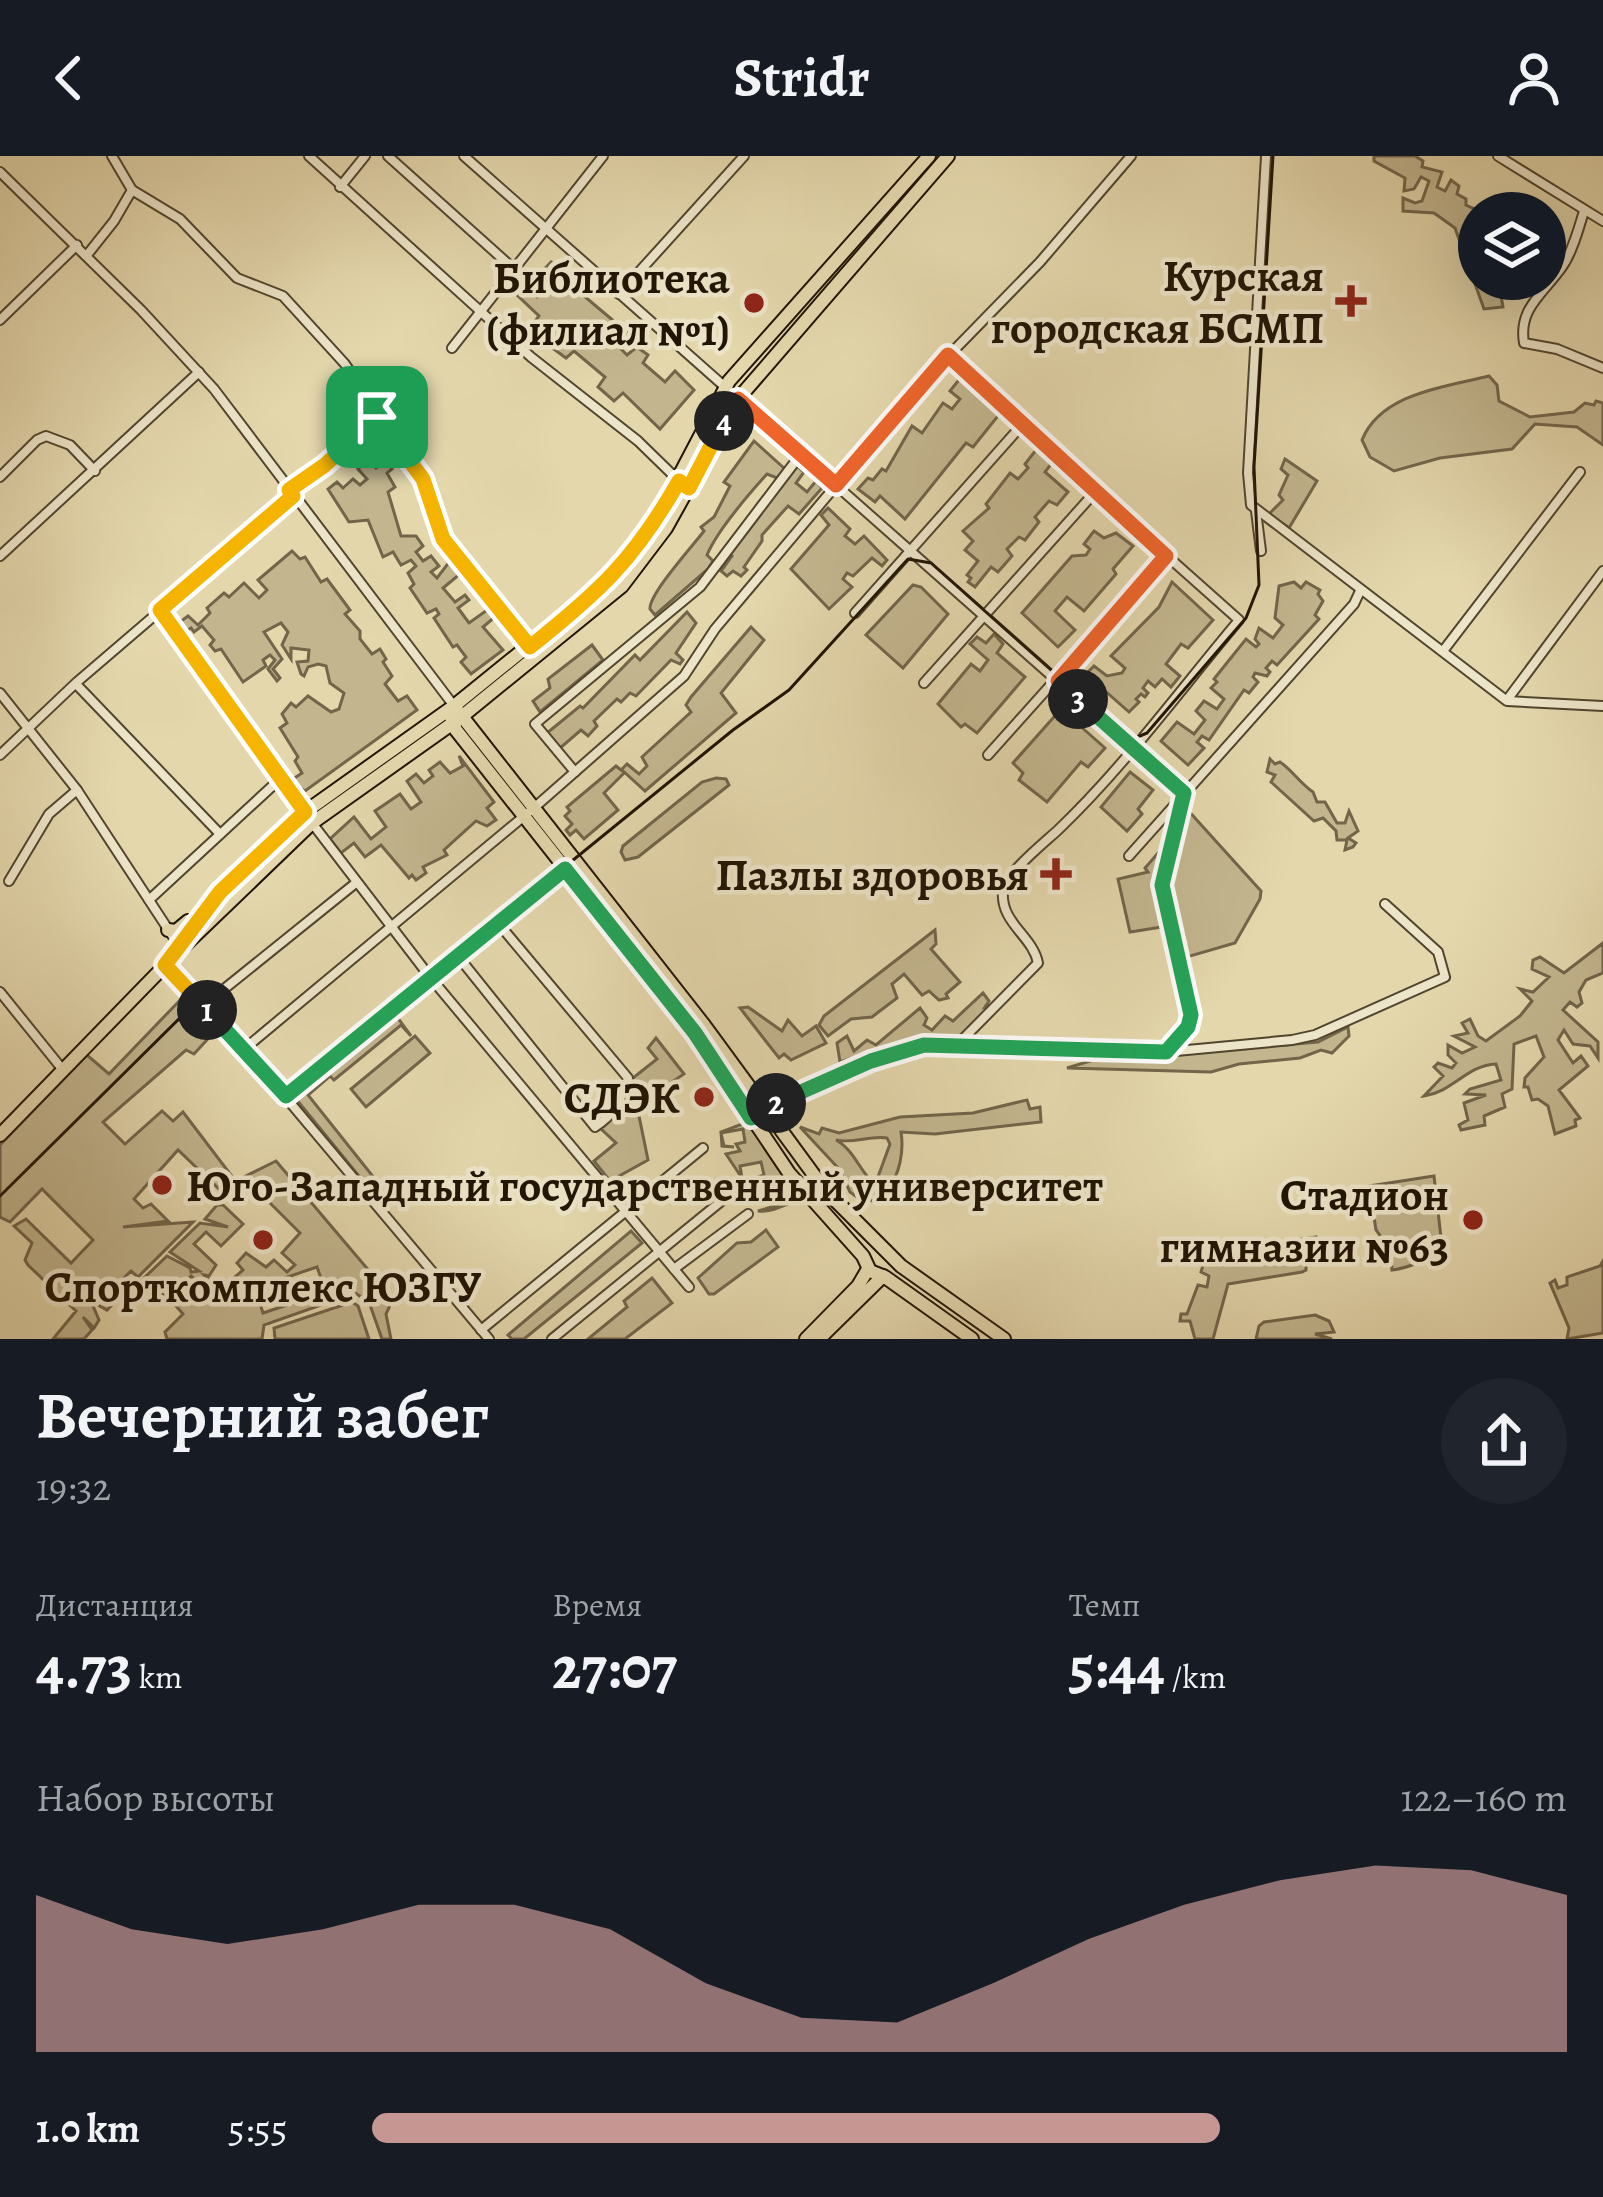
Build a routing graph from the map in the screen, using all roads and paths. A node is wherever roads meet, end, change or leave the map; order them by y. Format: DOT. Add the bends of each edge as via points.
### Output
graph roads {
  1 [pos="112,156"];
  2 [pos="309,156"];
  3 [pos="365,156"];
  4 [pos="388,156"];
  5 [pos="464,156"];
  6 [pos="603,156"];
  7 [pos="744,156"];
  8 [pos="929,156"];
  9 [pos="948,156"];
  10 [pos="1131,156"];
  11 [pos="1266,156"];
  12 [pos="1498,156"];
  13 [pos="0,172"];
  14 [pos="340,187"];
  15 [pos="132,190"];
  16 [pos="1584,211"];
  17 [pos="1603,221"];
  18 [pos="546,229"];
  19 [pos="76,245"];
  20 [pos="87,255"];
  21 [pos="514,271"];
  22 [pos="619,294"];
  23 [pos="481,312"];
  24 [pos="0,320"];
  25 [pos="773,344"];
  26 [pos="452,348"];
  27 [pos="948,355"];
  28 [pos="1603,368"];
  29 [pos="199,372"];
  30 [pos="725,388"];
  31 [pos="738,399"];
  32 [pos="377,417"];
  33 [pos="1021,426"];
  34 [pos="802,454"];
  35 [pos="95,471"];
  36 [pos="1580,472"];
  37 [pos="0,477"];
  38 [pos="684,484"];
  39 [pos="836,485"];
  40 [pos="1096,491"];
  41 [pos="291,493"];
  42 [pos="1256,510"];
  43 [pos="910,550"];
  44 [pos="1261,551"];
  45 [pos="0,556"];
  46 [pos="1166,556"];
  47 [pos="1603,571"];
  48 [pos="1360,591"];
  49 [pos="160,610"];
  50 [pos="855,613"];
  51 [pos="984,615"];
  52 [pos="1443,651"];
  53 [pos="534,653"];
  54 [pos="1058,681"];
  55 [pos="924,683"];
  56 [pos="75,684"];
  57 [pos="0,693"];
  58 [pos="1507,701"];
  59 [pos="1603,706"];
  60 [pos="453,711"];
  61 [pos="28,728"];
  62 [pos="1131,747"];
  63 [pos="0,754"];
  64 [pos="988,755"];
  65 [pos="575,772"];
  66 [pos="280,779"];
  67 [pos="77,790"];
  68 [pos="1184,793"];
  69 [pos="530,812"];
  70 [pos="309,818"];
  71 [pos="220,834"];
  72 [pos="1129,856"];
  73 [pos="570,865"];
  74 [pos="8,881"];
  75 [pos="357,882"];
  76 [pos="221,898"];
  77 [pos="149,900"];
  78 [pos="1385,904"];
  79 [pos="498,922"];
  80 [pos="392,926"];
  81 [pos="168,930"];
  82 [pos="175,953"];
  83 [pos="457,955"];
  84 [pos="430,976"];
  85 [pos="0,992"];
  86 [pos="203,1006"];
  87 [pos="959,1043"];
  88 [pos="243,1050"];
  89 [pos="1166,1052"];
  90 [pos="63,1070"];
  91 [pos="286,1096"];
  92 [pos="764,1110"];
  93 [pos="751,1118"];
  94 [pos="0,1135"];
  95 [pos="703,1148"];
  96 [pos="735,1190"];
  97 [pos="625,1210"];
  98 [pos="748,1214"];
  99 [pos="660,1252"];
  100 [pos="889,1254"];
  101 [pos="674,1269"];
  102 [pos="872,1270"];
  103 [pos="689,1287"];
  104 [pos="481,1330"];
  105 [pos="489,1339"];
  106 [pos="552,1339"];
  107 [pos="806,1339"];
  108 [pos="819,1339"];
  109 [pos="972,1339"];
  110 [pos="1004,1339"];
  1 -- 15 [label="street"];
  2 -- 14 [label="street"];
  3 -- 14 [label="street"];
  4 -- 21 [label="street"];
  5 -- 18 [label="street"];
  6 -- 18 [label="street"];
  7 -- 22 [label="street"];
  8 -- 25 [label="main road"];
  9 -- 25 [label="main road"];
  10 -- 27 [label="street"];
  11 -- 42 [label="street" via="1248,472"];
  12 -- 16 [label="street"];
  13 -- 19 [label="street"];
  14 -- 23 [label="street"];
  15 -- 20 [label="street"];
  15 -- 32 [label="street" via="180,219 237,278 283,296 355,376"];
  16 -- 17 [label="street"];
  16 -- 28 [label="street" via="1566,262 1533,302 1522,331 1524,343"];
  18 -- 21 [label="street"];
  18 -- 22 [label="street"];
  19 -- 20 [label="street"];
  19 -- 24 [label="street"];
  20 -- 29 [label="street"];
  21 -- 23 [label="street"];
  22 -- 30 [label="street"];
  23 -- 26 [label="street"];
  23 -- 38 [label="street"];
  25 -- 30 [label="main road"];
  25 -- 31 [label="main road"];
  27 -- 33 [label="street"];
  27 -- 39 [label="street"];
  29 -- 35 [label="street"];
  29 -- 41 [label="street"];
  30 -- 31 [label="street"];
  30 -- 38 [label="main road"];
  31 -- 34 [label="street"];
  31 -- 38 [label="main road"];
  32 -- 41 [label="street"];
  32 -- 53 [label="street" via="423,479 443,539"];
  33 -- 40 [label="street"];
  33 -- 43 [label="street"];
  34 -- 39 [label="street"];
  34 -- 65 [label="street" via="700,587 535,724"];
  35 -- 37 [label="street" via="46,436"];
  35 -- 45 [label="street"];
  36 -- 52 [label="street"];
  38 -- 53 [label="main road" via="650,553 622,586"];
  39 -- 43 [label="street"];
  39 -- 65 [label="street" via="684,676"];
  40 -- 46 [label="street"];
  40 -- 51 [label="street"];
  41 -- 49 [label="street"];
  41 -- 60 [label="street"];
  42 -- 44 [label="street"];
  42 -- 48 [label="street"];
  43 -- 50 [label="street"];
  43 -- 51 [label="street"];
  46 -- 54 [label="street"];
  46 -- 62 [label="street" via="1239,620"];
  47 -- 58 [label="street"];
  48 -- 52 [label="street"];
  48 -- 68 [label="street"];
  49 -- 56 [label="street"];
  49 -- 66 [label="street"];
  51 -- 54 [label="street"];
  51 -- 55 [label="street"];
  52 -- 58 [label="street"];
  53 -- 60 [label="main road"];
  54 -- 62 [label="street"];
  54 -- 64 [label="street"];
  56 -- 61 [label="street"];
  56 -- 71 [label="street"];
  57 -- 61 [label="street"];
  58 -- 59 [label="street"];
  60 -- 69 [label="main road"];
  60 -- 70 [label="main road"];
  61 -- 63 [label="street"];
  61 -- 67 [label="street"];
  62 -- 68 [label="street"];
  62 -- 87 [label="street" via="1006,881 1012,926 1038,963"];
  65 -- 69 [label="street"];
  66 -- 70 [label="street"];
  66 -- 71 [label="street"];
  67 -- 74 [label="street" via="49,814"];
  67 -- 77 [label="street"];
  68 -- 72 [label="street"];
  68 -- 89 [label="street" via="1162,885 1191,1021"];
  69 -- 73 [label="main road"];
  69 -- 80 [label="street"];
  70 -- 75 [label="street"];
  70 -- 76 [label="main road"];
  71 -- 77 [label="street"];
  73 -- 79 [label="street"];
  73 -- 92 [label="main road" via="704,1024"];
  73 -- 93 [label="main road"];
  75 -- 80 [label="street"];
  75 -- 86 [label="street"];
  76 -- 81 [label="main road"];
  76 -- 82 [label="main road"];
  77 -- 81 [label="street"];
  78 -- 89 [label="street" via="1438,952 1442,980 1315,1035"];
  79 -- 83 [label="street"];
  79 -- 83 [label="street" via="628,1078 607,1119 595,1127"];
  80 -- 84 [label="street"];
  80 -- 88 [label="street"];
  81 -- 82 [label="street"];
  82 -- 86 [label="street"];
  82 -- 90 [label="main road"];
  83 -- 84 [label="street"];
  84 -- 91 [label="street"];
  84 -- 97 [label="street"];
  85 -- 90 [label="street"];
  86 -- 88 [label="street"];
  87 -- 89 [label="street"];
  87 -- 92 [label="street" via="891,1054"];
  88 -- 91 [label="street"];
  90 -- 94 [label="main road"];
  91 -- 104 [label="street"];
  92 -- 93 [label="street"];
  92 -- 100 [label="main road" via="825,1190"];
  93 -- 102 [label="main road"];
  95 -- 97 [label="street"];
  96 -- 99 [label="street"];
  97 -- 99 [label="street"];
  97 -- 104 [label="street"];
  98 -- 101 [label="street"];
  99 -- 101 [label="street"];
  99 -- 106 [label="street"];
  100 -- 102 [label="main road" via="875,1251"];
  100 -- 102 [label="main road" via="892,1268"];
  100 -- 110 [label="main road"];
  101 -- 103 [label="street"];
  102 -- 107 [label="main road"];
  102 -- 108 [label="main road"];
  102 -- 109 [label="main road"];
  104 -- 105 [label="street"];
}
